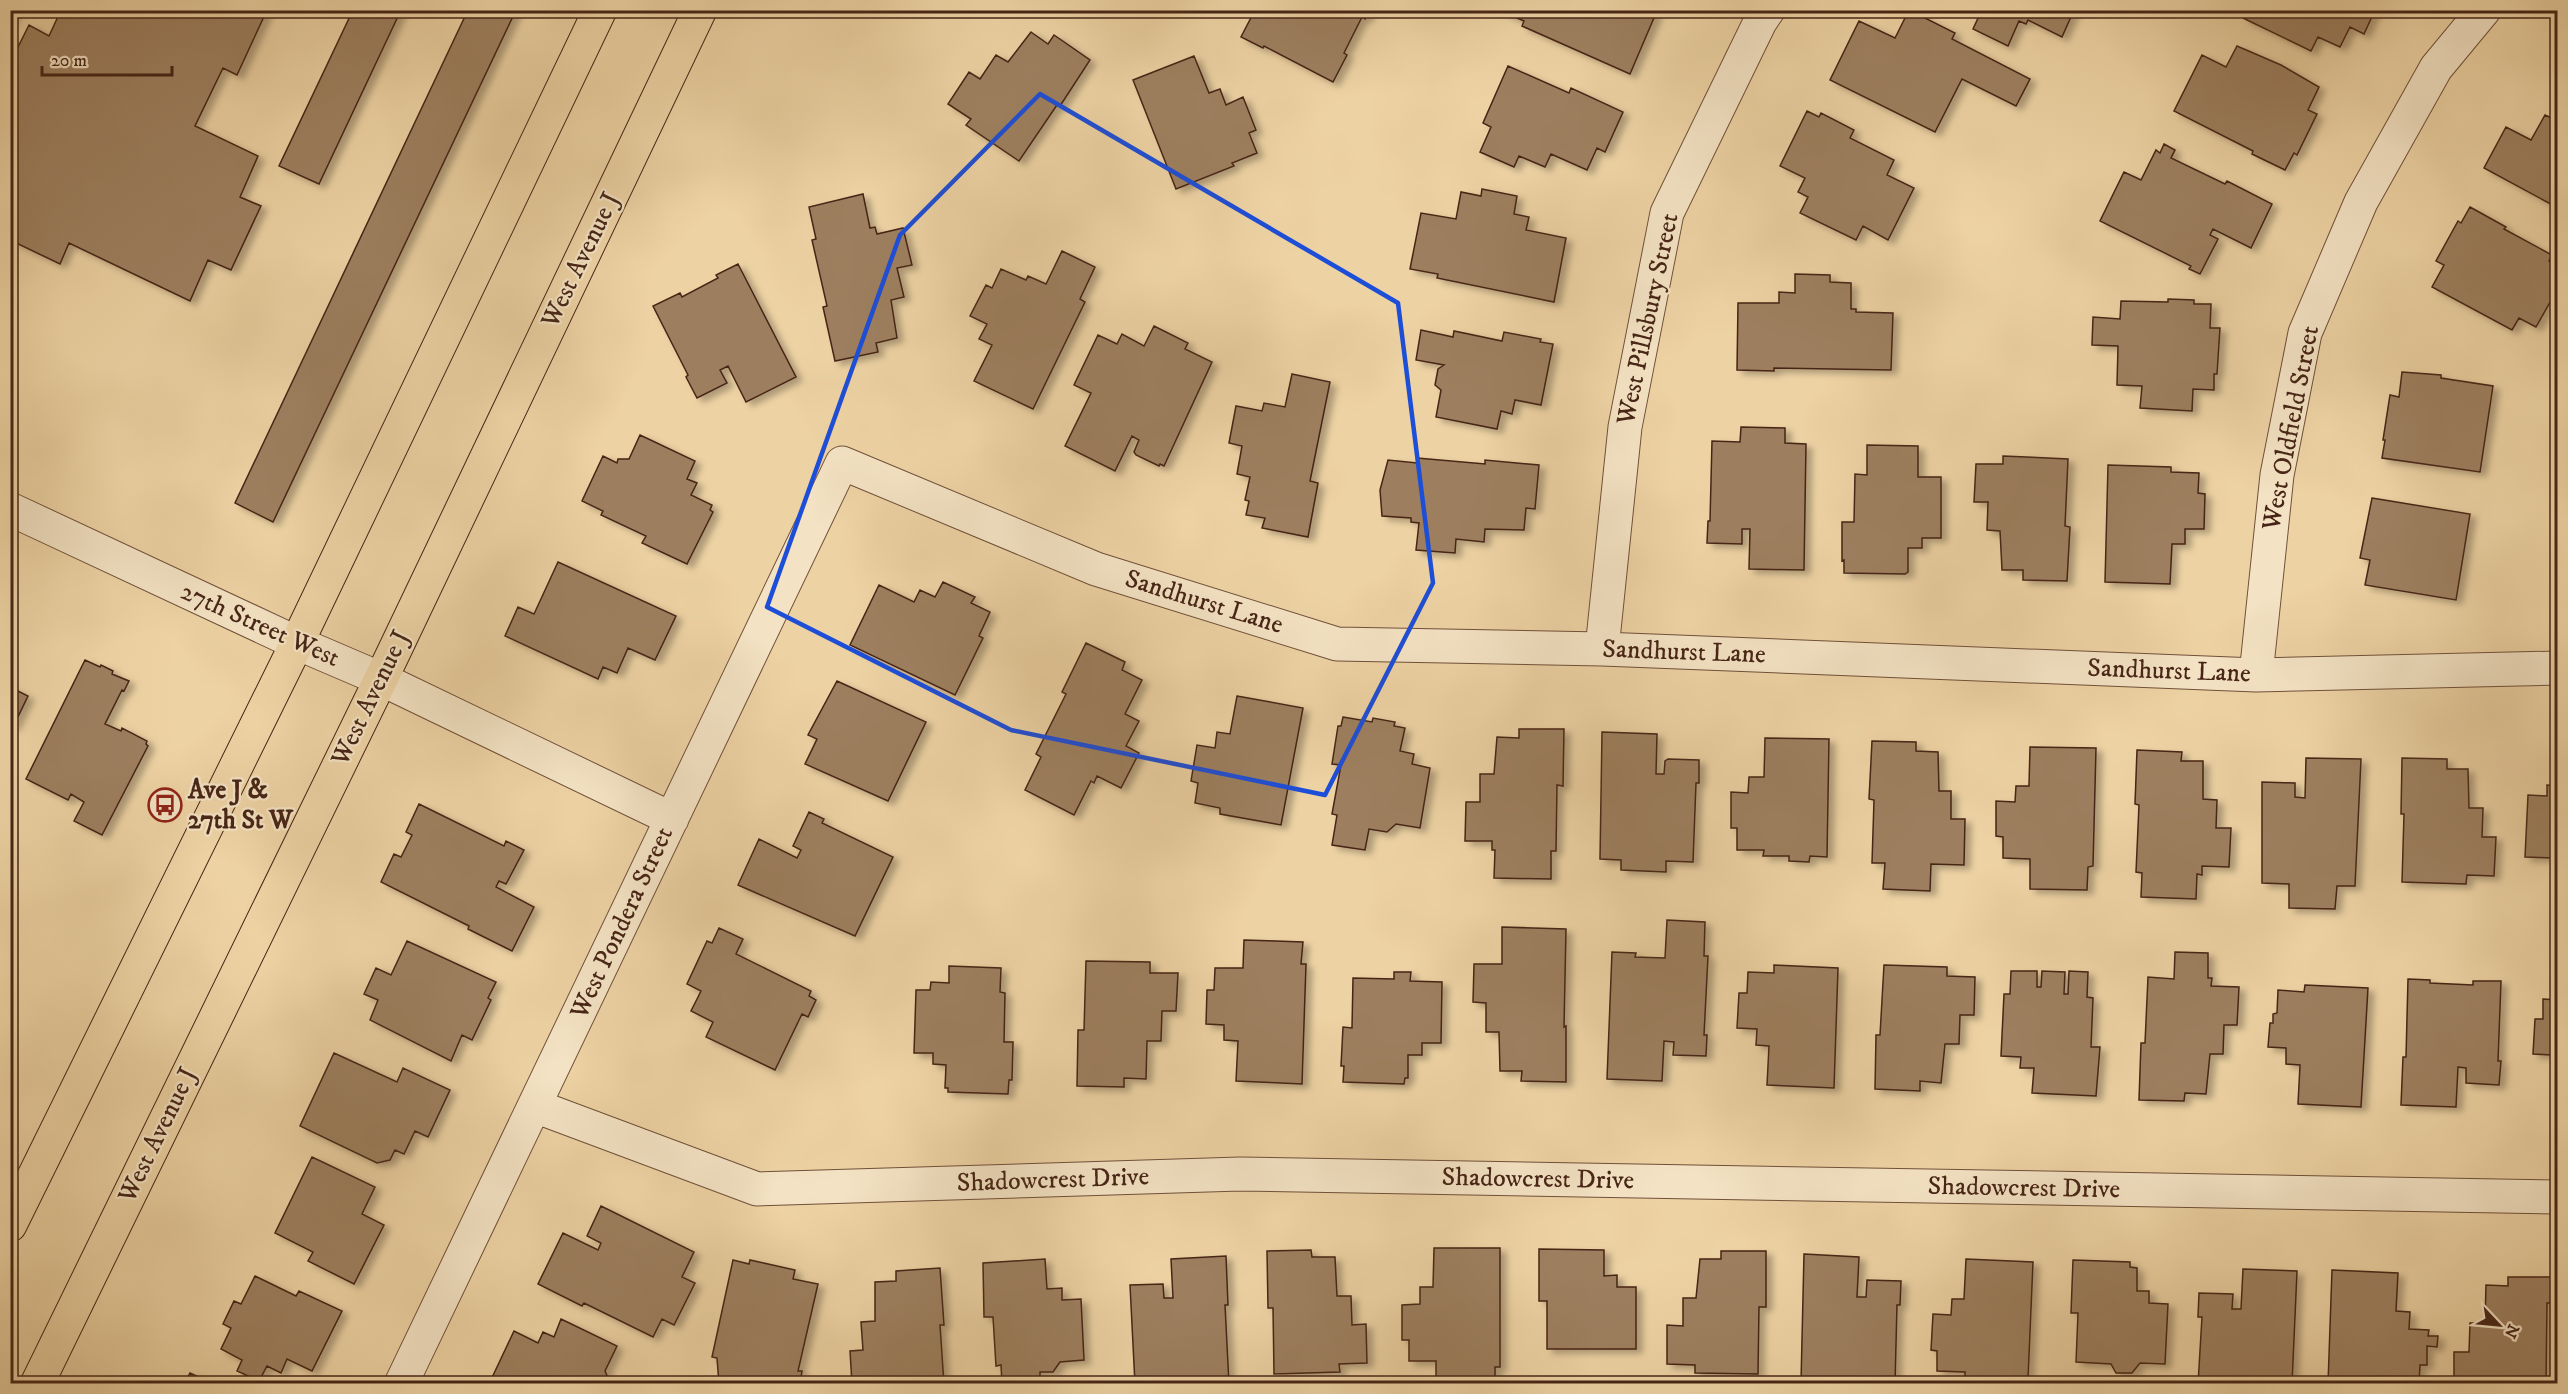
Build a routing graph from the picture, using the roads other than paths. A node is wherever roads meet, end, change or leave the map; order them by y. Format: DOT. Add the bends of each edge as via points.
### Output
graph roads {
  1 [pos="600,10"];
  2 [pos="700,10"];
  3 [pos="1768,10"];
  4 [pos="2484,10"];
  5 [pos="842,463"];
  6 [pos="10,510"];
  7 [pos="297,643"];
  8 [pos="1602,649"];
  9 [pos="2558,668"];
  10 [pos="2256,675"];
  11 [pos="381,679"];
  12 [pos="672,819"];
  13 [pos="535,1106"];
  14 [pos="2558,1197"];
  15 [pos="10,1225"];
  16 [pos="36,1383"];
  17 [pos="401,1383"];
  1 -- 7 [label="main road"];
  2 -- 11 [label="main road, West Avenue J"];
  3 -- 8 [label="street, West Pillsbury Street" via="1667,213 1624,427"];
  4 -- 10 [label="street, West Oldfield Street" via="2436,68 2361,202 2305,333 2277,476"];
  5 -- 8 [label="street, Sandhurst Lane" via="1096,569 1337,644"];
  5 -- 12 [label="street, West Pondera Street"];
  6 -- 7 [label="street, 27th Street West"];
  7 -- 11 [label="street, 27th Street West"];
  7 -- 15 [label="main road"];
  8 -- 10 [label="street, Sandhurst Lane"];
  9 -- 10 [label="street, Sandhurst Lane"];
  11 -- 12 [label="street, 27th Street West"];
  11 -- 16 [label="main road, West Avenue J"];
  12 -- 13 [label="street, West Pondera Street"];
  13 -- 14 [label="street, Shadowcrest Drive" via="757,1190 1240,1174"];
  13 -- 17 [label="street, West Pondera Street"];
}
